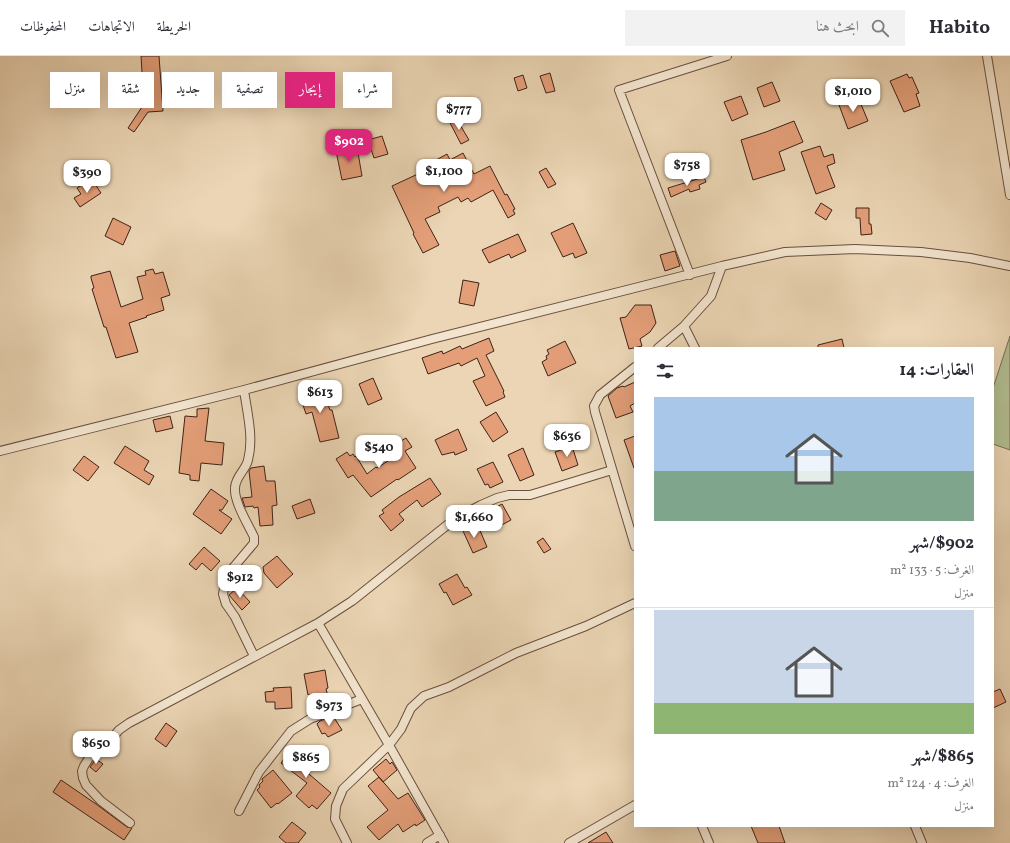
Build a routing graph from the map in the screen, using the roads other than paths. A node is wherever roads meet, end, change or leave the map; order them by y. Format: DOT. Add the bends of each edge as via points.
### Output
graph roads {
  1 [pos="727,56"];
  2 [pos="987,56"];
  3 [pos="1010,195"];
  4 [pos="722,266"];
  5 [pos="1010,266"];
  6 [pos="690,275"];
  7 [pos="684,326"];
  8 [pos="659,347"];
  9 [pos="694,347"];
  10 [pos="634,368"];
  11 [pos="244,390"];
  12 [pos="0,451"];
  13 [pos="612,470"];
  14 [pos="634,543"];
  15 [pos="634,604"];
  16 [pos="318,623"];
  17 [pos="254,656"];
  18 [pos="362,699"];
  19 [pos="389,745"];
  20 [pos="634,806"];
  21 [pos="239,811"];
  22 [pos="130,823"];
  23 [pos="702,827"];
  24 [pos="915,827"];
  25 [pos="440,835"];
  26 [pos="347,843"];
  27 [pos="427,843"];
  28 [pos="444,843"];
  29 [pos="569,843"];
  30 [pos="709,843"];
  31 [pos="922,843"];
  1 -- 6 [label="street" via="619,90"];
  2 -- 3 [label="street"];
  4 -- 5 [label="street" via="785,252 855,249 921,252"];
  4 -- 6 [label="street"];
  4 -- 7 [label="street" via="711,296"];
  6 -- 11 [label="street" via="432,339"];
  7 -- 8 [label="street"];
  7 -- 9 [label="street"];
  10 -- 13 [label="street" via="600,395 594,406"];
  11 -- 12 [label="street"];
  11 -- 17 [label="street" via="250,430 249,455 247,465 237,479 235,496 254,537 254,543 229,574 223,594"];
  13 -- 14 [label="street"];
  13 -- 16 [label="street" via="530,495 509,495 481,504 456,518 352,601"];
  15 -- 19 [label="street" via="516,653 424,696 410,708 401,729"];
  16 -- 17 [label="street"];
  16 -- 18 [label="street"];
  17 -- 22 [label="street" via="129,723 89,758 82,771 86,785 101,801"];
  18 -- 19 [label="street"];
  18 -- 21 [label="street" via="310,719 291,731 259,772"];
  19 -- 25 [label="street"];
  19 -- 26 [label="street" via="343,789 336,806 335,819"];
  20 -- 29 [label="street"];
  23 -- 30 [label="street"];
  24 -- 31 [label="street"];
  25 -- 27 [label="street"];
  25 -- 28 [label="street"];
}
